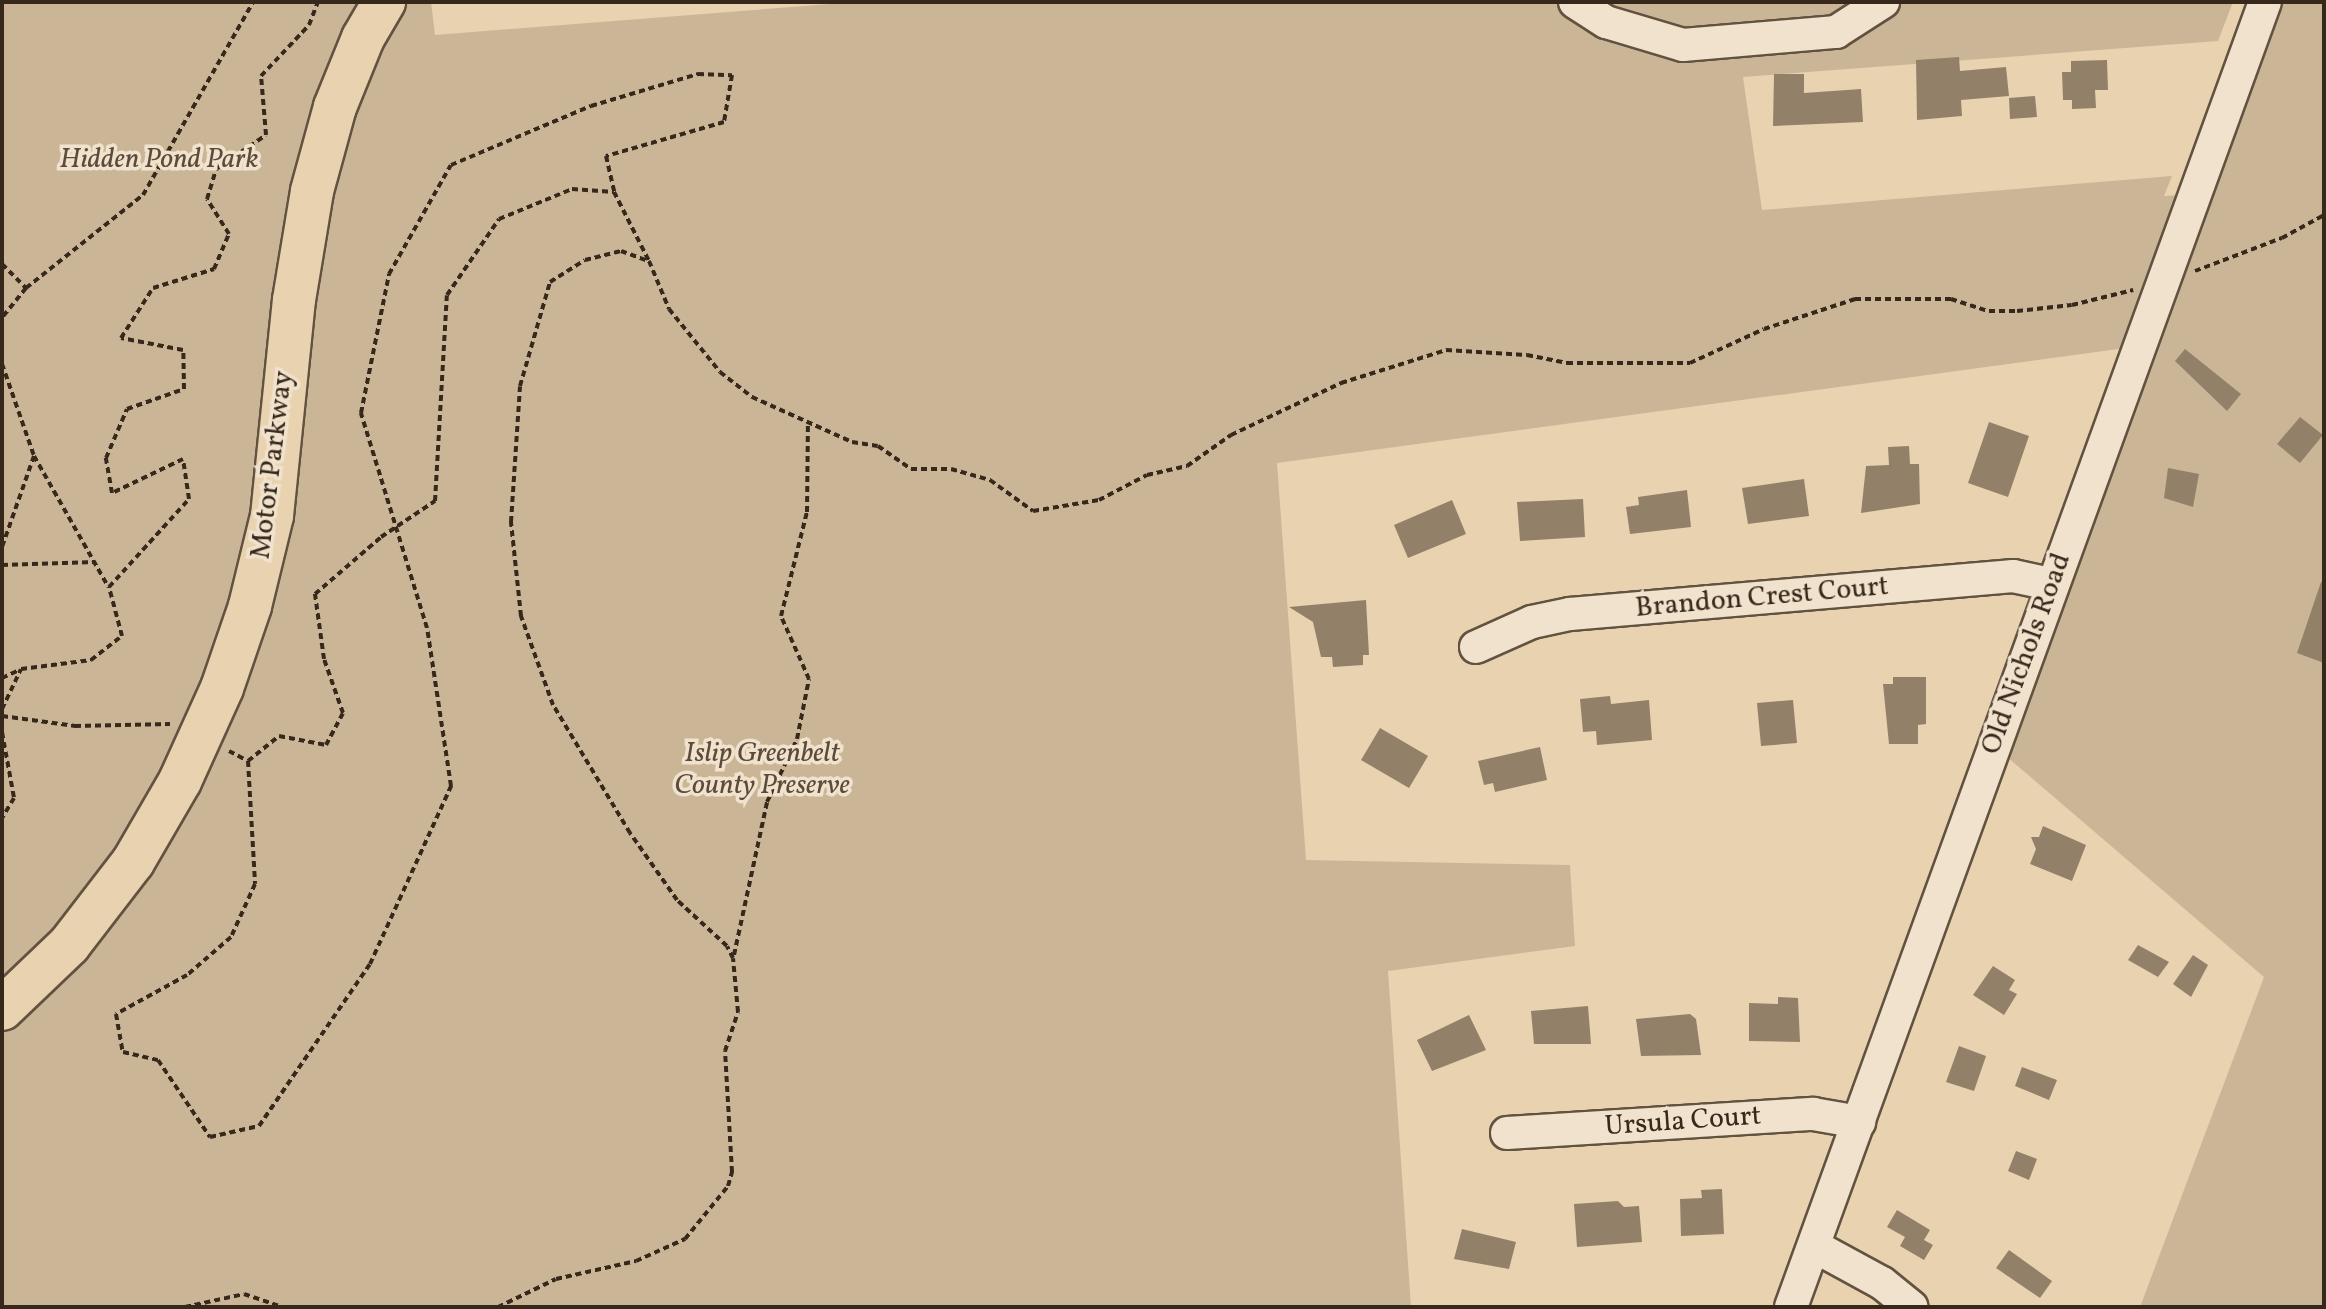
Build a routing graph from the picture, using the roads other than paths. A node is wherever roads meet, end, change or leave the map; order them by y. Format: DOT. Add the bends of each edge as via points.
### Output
graph roads {
  1 [pos="384,2"];
  2 [pos="1575,2"];
  3 [pos="1883,2"];
  4 [pos="2265,2"];
  5 [pos="2052,584"];
  6 [pos="1476,647"];
  7 [pos="2,1009"];
  8 [pos="1859,1122"];
  9 [pos="1507,1133"];
  10 [pos="1814,1246"];
  11 [pos="1791,1307"];
  12 [pos="1912,1307"];
  1 -- 7 [label="main road, Motor Parkway" via="335,107 312,191 263,560 236,648 159,821 69,945"];
  2 -- 3 [label="street" via="1606,22 1683,45 1836,32"];
  4 -- 5 [label="street, Old Nichols Road"];
  5 -- 6 [label="street, Brandon Crest Court" via="2013,576 1570,614 1532,622"];
  5 -- 8 [label="street, Old Nichols Road"];
  8 -- 9 [label="street, Ursula Court" via="1813,1114"];
  8 -- 10 [label="street, Old Nichols Road"];
  10 -- 11 [label="street, Old Nichols Road"];
  10 -- 12 [label="street"];
}
